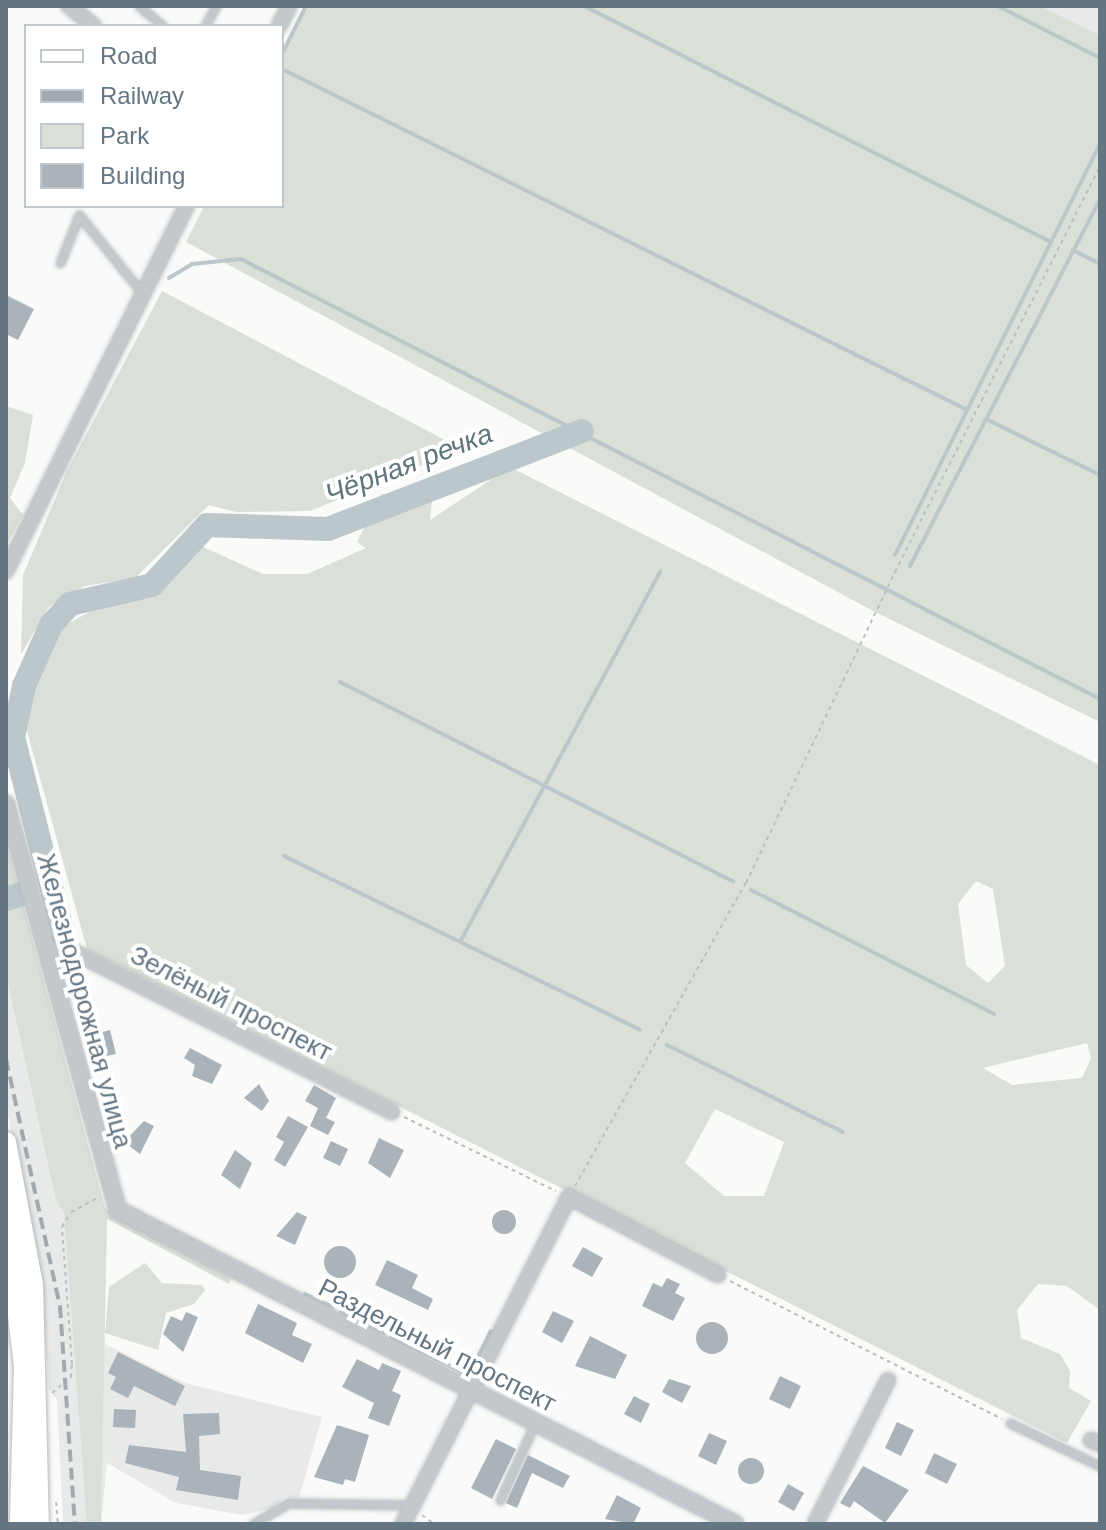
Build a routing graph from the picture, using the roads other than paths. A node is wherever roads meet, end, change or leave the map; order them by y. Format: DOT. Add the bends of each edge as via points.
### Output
graph roads {
  1 [pos="69,6"];
  2 [pos="139,6"];
  3 [pos="216,6"];
  4 [pos="289,6"];
  5 [pos="92,24"];
  6 [pos="161,24"];
  7 [pos="206,24"];
  8 [pos="280,24"];
  9 [pos="185,208"];
  10 [pos="60,263"];
  11 [pos="142,293"];
  12 [pos="6,571"];
  13 [pos="6,804"];
  14 [pos="46,948"];
  15 [pos="392,1112"];
  16 [pos="6,1142"];
  17 [pos="118,1210"];
  18 [pos="6,1217"];
  19 [pos="718,1275"];
  20 [pos="13,1317"];
  21 [pos="888,1380"];
  22 [pos="471,1390"];
  23 [pos="535,1423"];
  24 [pos="1010,1423"];
  25 [pos="1100,1466"];
  26 [pos="14,1480"];
  27 [pos="500,1500"];
  28 [pos="413,1505"];
  29 [pos="704,1517"];
  30 [pos="10,1524"];
  31 [pos="20,1524"];
  32 [pos="39,1524"];
  33 [pos="253,1524"];
  34 [pos="403,1524"];
  35 [pos="735,1524"];
  36 [pos="815,1524"];
  1 -- 5 [label="street"];
  2 -- 6 [label="lane"];
  3 -- 7 [label="lane"];
  4 -- 8 [label="street"];
  9 -- 11 [label="street"];
  10 -- 11 [label="lane" via="79,215"];
  11 -- 12 [label="street"];
  13 -- 14 [label="street, Железнодорожная улица"];
  14 -- 15 [label="street, Зелёный проспект" via="72,951"];
  14 -- 17 [label="street, Железнодорожная улица"];
  16 -- 32 [label="main road" via="33,1285"];
  17 -- 22 [label="street, Раздельный проспект"];
  18 -- 20 [label="main road"];
  19 -- 22 [label="street" via="569,1197"];
  20 -- 26 [label="main road"];
  21 -- 36 [label="street"];
  22 -- 23 [label="street, Раздельный проспект"];
  22 -- 28 [label="street"];
  23 -- 27 [label="lane"];
  23 -- 29 [label="street, Раздельный проспект"];
  24 -- 25 [label="lane"];
  26 -- 30 [label="street"];
  26 -- 31 [label="main road"];
  28 -- 33 [label="lane" via="288,1503"];
  28 -- 34 [label="street"];
  29 -- 35 [label="street, Раздельный проспект"];
}
